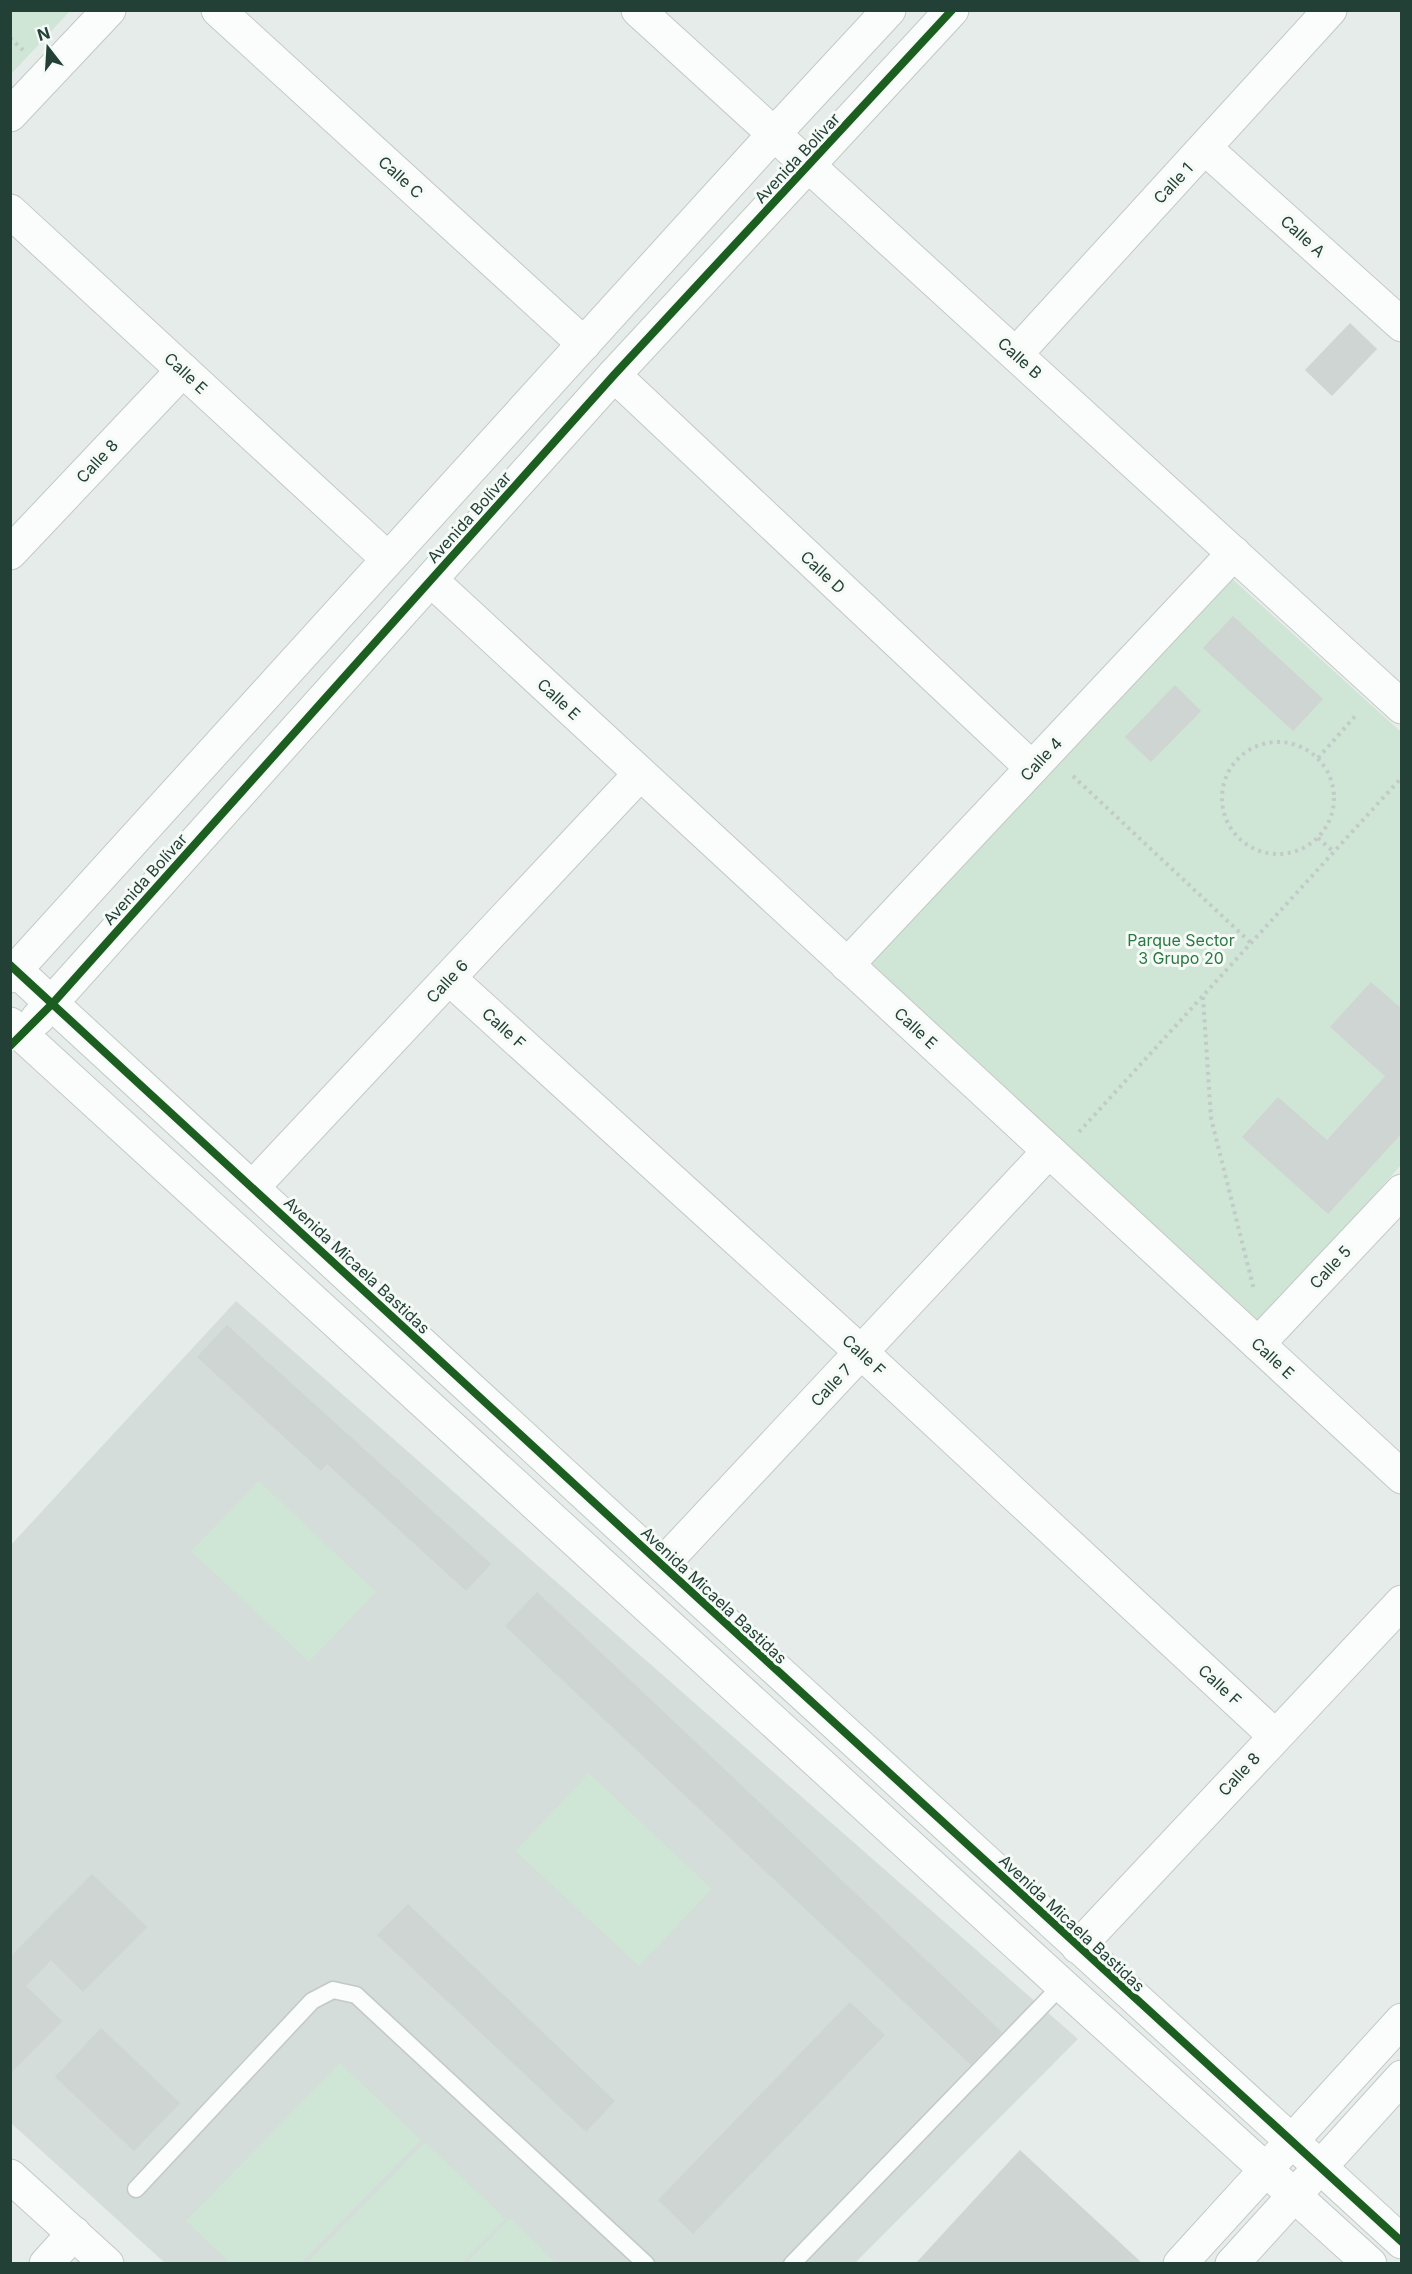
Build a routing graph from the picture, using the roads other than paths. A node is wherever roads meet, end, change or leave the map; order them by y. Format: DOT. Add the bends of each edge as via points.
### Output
graph roads {
  1 [pos="109,10"];
  2 [pos="218,10"];
  3 [pos="638,10"];
  4 [pos="889,10"];
  5 [pos="952,10"];
  6 [pos="1330,10"];
  7 [pos="10,115"];
  8 [pos="774,134"];
  9 [pos="1205,148"];
  10 [pos="808,165"];
  11 [pos="10,211"];
  12 [pos="1401,325"];
  13 [pos="584,344"];
  14 [pos="1016,354"];
  15 [pos="183,370"];
  16 [pos="614,375"];
  17 [pos="10,553"];
  18 [pos="1234,553"];
  19 [pos="388,559"];
  20 [pos="431,580"];
  21 [pos="1401,707"];
  22 [pos="1032,768"];
  23 [pos="640,774"];
  24 [pos="847,965"];
  25 [pos="12,970"];
  26 [pos="449,978"];
  27 [pos="53,1003"];
  28 [pos="14,1035"];
  29 [pos="1053,1155"];
  30 [pos="253,1187"];
  31 [pos="1401,1191"];
  32 [pos="1258,1344"];
  33 [pos="861,1352"];
  34 [pos="1401,1477"];
  35 [pos="662,1565"];
  36 [pos="1401,1602"];
  37 [pos="1275,1736"];
  38 [pos="1078,1947"];
  39 [pos="1062,1985"];
  40 [pos="1401,2020"];
  41 [pos="1401,2077"];
  42 [pos="1291,2142"];
  43 [pos="1267,2168"];
  44 [pos="1319,2168"];
  45 [pos="10,2176"];
  46 [pos="136,2189"];
  47 [pos="1293,2194"];
  48 [pos="74,2233"];
  49 [pos="1401,2242"];
  50 [pos="46,2264"];
  51 [pos="107,2264"];
  52 [pos="646,2264"];
  53 [pos="792,2264"];
  54 [pos="1180,2264"];
  55 [pos="1232,2264"];
  56 [pos="1370,2264"];
  1 -- 7 [label="street"];
  2 -- 13 [label="street, Calle C"];
  3 -- 8 [label="street, Calle B"];
  4 -- 8 [label="street, Avenida Bolívar"];
  5 -- 10 [label="street, Avenida Bolívar"];
  6 -- 9 [label="street, Calle 1"];
  8 -- 10 [label="street, Calle B"];
  8 -- 13 [label="street, Avenida Bolívar"];
  9 -- 12 [label="street, Calle A"];
  9 -- 14 [label="street, Calle 1"];
  10 -- 14 [label="street, Calle B"];
  10 -- 16 [label="street, Avenida Bolívar"];
  11 -- 15 [label="street, Calle E"];
  13 -- 19 [label="street, Avenida Bolívar"];
  14 -- 18 [label="street, Calle B"];
  15 -- 17 [label="street, Calle 8"];
  15 -- 19 [label="street, Calle E"];
  16 -- 20 [label="street, Avenida Bolívar"];
  16 -- 22 [label="street, Calle D"];
  18 -- 21 [label="street, Calle B"];
  18 -- 22 [label="street, Calle 4"];
  19 -- 25 [label="street, Avenida Bolívar"];
  20 -- 23 [label="street, Calle E"];
  20 -- 27 [label="street, Avenida Bolívar"];
  22 -- 24 [label="street, Calle 4"];
  23 -- 24 [label="street, Calle E"];
  23 -- 26 [label="street, Calle 6"];
  24 -- 29 [label="street, Calle E"];
  25 -- 27 [label="street, Avenida Micaela Bastidas"];
  26 -- 30 [label="street, Calle 6"];
  26 -- 33 [label="street, Calle F"];
  27 -- 28 [label="street, Avenida Bolívar"];
  27 -- 30 [label="street, Avenida Micaela Bastidas"];
  28 -- 39 [label="street"];
  29 -- 32 [label="street, Calle E"];
  29 -- 33 [label="street, Calle 7"];
  30 -- 35 [label="street, Avenida Micaela Bastidas"];
  31 -- 32 [label="street, Calle 5"];
  32 -- 34 [label="street, Calle E"];
  33 -- 35 [label="street, Calle 7"];
  33 -- 37 [label="street, Calle F"];
  35 -- 38 [label="street, Avenida Micaela Bastidas"];
  36 -- 37 [label="street, Calle 8"];
  37 -- 38 [label="street, Calle 8"];
  38 -- 42 [label="street, Avenida Micaela Bastidas"];
  39 -- 43 [label="street"];
  39 -- 53 [label="lane"];
  40 -- 42 [label="street"];
  41 -- 44 [label="street"];
  42 -- 43 [label="street"];
  42 -- 44 [label="street, Avenida Micaela Bastidas"];
  43 -- 47 [label="street"];
  43 -- 54 [label="street"];
  44 -- 47 [label="street"];
  44 -- 49 [label="street, Avenida Micaela Bastidas"];
  45 -- 48 [label="street"];
  46 -- 52 [label="lane" via="312,2001 333,1990 356,1995"];
  47 -- 55 [label="street"];
  47 -- 56 [label="street"];
  48 -- 50 [label="street"];
  48 -- 51 [label="street"];
}
